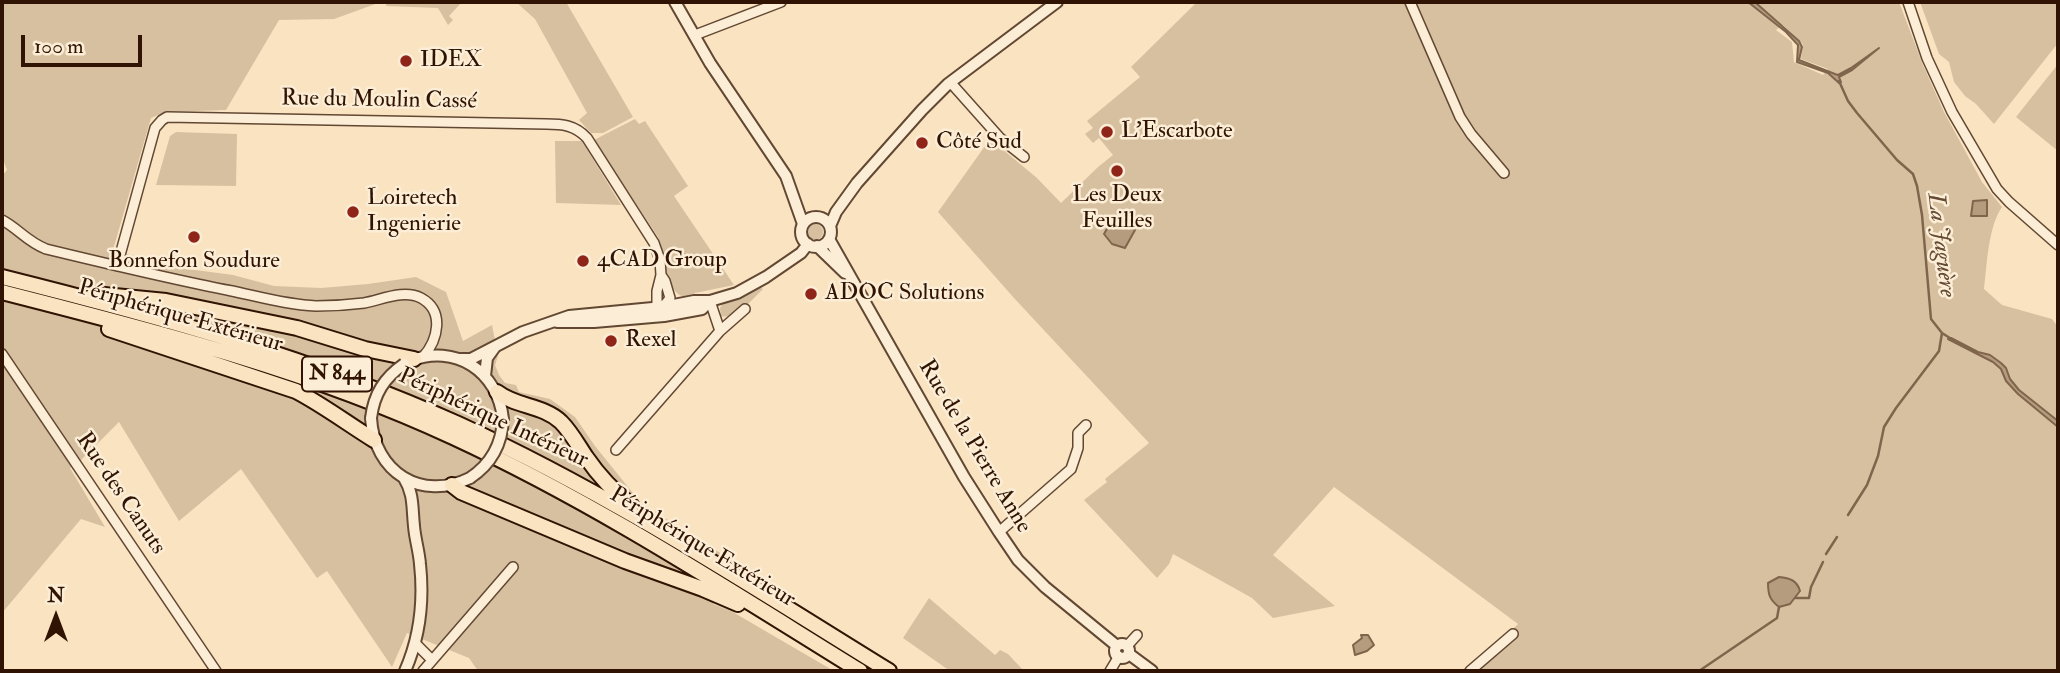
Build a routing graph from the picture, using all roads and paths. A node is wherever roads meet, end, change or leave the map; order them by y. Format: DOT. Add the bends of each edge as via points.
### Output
graph roads {
  1 [pos="675,2"];
  2 [pos="781,2"];
  3 [pos="1057,2"];
  4 [pos="1410,2"];
  5 [pos="1908,2"];
  6 [pos="695,35"];
  7 [pos="951,83"];
  8 [pos="1024,157"];
  9 [pos="1504,173"];
  10 [pos="857,183"];
  11 [pos="2,220"];
  12 [pos="811,220"];
  13 [pos="830,226"];
  14 [pos="828,239"];
  15 [pos="809,242"];
  16 [pos="2058,245"];
  17 [pos="117,266"];
  18 [pos="850,277"];
  19 [pos="8,279"];
  20 [pos="2,292"];
  21 [pos="710,302"];
  22 [pos="661,309"];
  23 [pos="745,309"];
  24 [pos="82,312"];
  25 [pos="719,331"];
  26 [pos="436,333"];
  27 [pos="496,346"];
  28 [pos="2,354"];
  29 [pos="455,358"];
  30 [pos="413,360"];
  31 [pos="485,376"];
  32 [pos="497,392"];
  33 [pos="1086,425"];
  34 [pos="374,440"];
  35 [pos="616,450"];
  36 [pos="404,478"];
  37 [pos="452,485"];
  38 [pos="428,486"];
  39 [pos="413,507"];
  40 [pos="639,518"];
  41 [pos="999,532"];
  42 [pos="513,567"];
  43 [pos="782,622"];
  44 [pos="1513,634"];
  45 [pos="1137,635"];
  46 [pos="416,644"];
  47 [pos="1123,651"];
  48 [pos="206,656"];
  49 [pos="432,660"];
  50 [pos="209,671"];
  51 [pos="216,671"];
  52 [pos="405,671"];
  53 [pos="423,671"];
  54 [pos="860,671"];
  55 [pos="889,671"];
  56 [pos="1110,671"];
  57 [pos="1152,671"];
  58 [pos="1470,671"];
  1 -- 6 [label="street"];
  2 -- 6 [label="street"];
  3 -- 7 [label="street"];
  4 -- 9 [label="street" via="1460,117"];
  5 -- 16 [label="street" via="1952,112 1990,178 2009,202"];
  6 -- 12 [label="street"];
  7 -- 8 [label="street" via="1000,138"];
  7 -- 10 [label="street"];
  10 -- 12 [label="street"];
  10 -- 13 [label="street"];
  11 -- 17 [label="street" via="39,246"];
  12 -- 13 [label="street"];
  12 -- 15 [label="street"];
  13 -- 14 [label="street"];
  14 -- 15 [label="street"];
  14 -- 18 [label="street, Rue de la Pierre Anne"];
  15 -- 18 [label="street, Rue de la Pierre Anne"];
  15 -- 21 [label="street" via="801,253 755,284"];
  17 -- 22 [label="street, Rue du Moulin Cassé" via="155,128 167,117 560,124 587,138 654,243 670,298"];
  17 -- 26 [label="street" via="304,305 416,296 436,314"];
  18 -- 41 [label="street, Rue de la Pierre Anne"];
  19 -- 30 [label="highway" via="27,277 95,294 177,303 297,328"];
  19 -- 40 [label="highway, Périphérique Intérieur / N 844" via="222,336 351,379 515,451"];
  20 -- 24 [label="highway, Périphérique Extérieur / N 844"];
  21 -- 22 [label="street" via="691,312"];
  21 -- 25 [label="street"];
  22 -- 27 [label="street" via="594,322 555,322"];
  23 -- 25 [label="street"];
  24 -- 34 [label="highway" via="90,322 296,391"];
  24 -- 43 [label="highway, Périphérique Extérieur / N 844" via="293,373 451,436 595,510"];
  25 -- 35 [label="street"];
  26 -- 29 [label="street"];
  26 -- 30 [label="street" via="433,343"];
  27 -- 29 [label="street" via="471,359"];
  27 -- 31 [label="street" via="487,359"];
  28 -- 48 [label="street, Rue des Canuts"];
  29 -- 30 [label="street"];
  29 -- 31 [label="street"];
  30 -- 34 [label="street, bridge" via="380,387 371,418"];
  31 -- 32 [label="street"];
  32 -- 37 [label="street, bridge" via="503,419 495,453 484,468"];
  32 -- 40 [label="highway" via="561,422 605,482 633,506"];
  33 -- 41 [label="street" via="1078,433 1071,469"];
  34 -- 36 [label="street" via="388,465"];
  36 -- 38 [label="street"];
  36 -- 39 [label="street"];
  37 -- 38 [label="street"];
  37 -- 43 [label="highway" via="625,561 736,603 767,621"];
  38 -- 39 [label="street"];
  39 -- 46 [label="street" via="422,584"];
  40 -- 55 [label="highway, Périphérique Intérieur / N 844"];
  41 -- 47 [label="street, Rue de la Pierre Anne" via="1045,587"];
  42 -- 49 [label="street"];
  43 -- 54 [label="highway, Périphérique Extérieur / N 844"];
  44 -- 58 [label="street"];
  45 -- 47 [label="street"];
  46 -- 49 [label="street"];
  46 -- 52 [label="street"];
  47 -- 56 [label="street"];
  47 -- 57 [label="street, Rue de la Pierre Anne"];
  48 -- 50 [label="street, Rue des Canuts"];
  48 -- 51 [label="street, Rue des Canuts"];
  49 -- 53 [label="street"];
}
